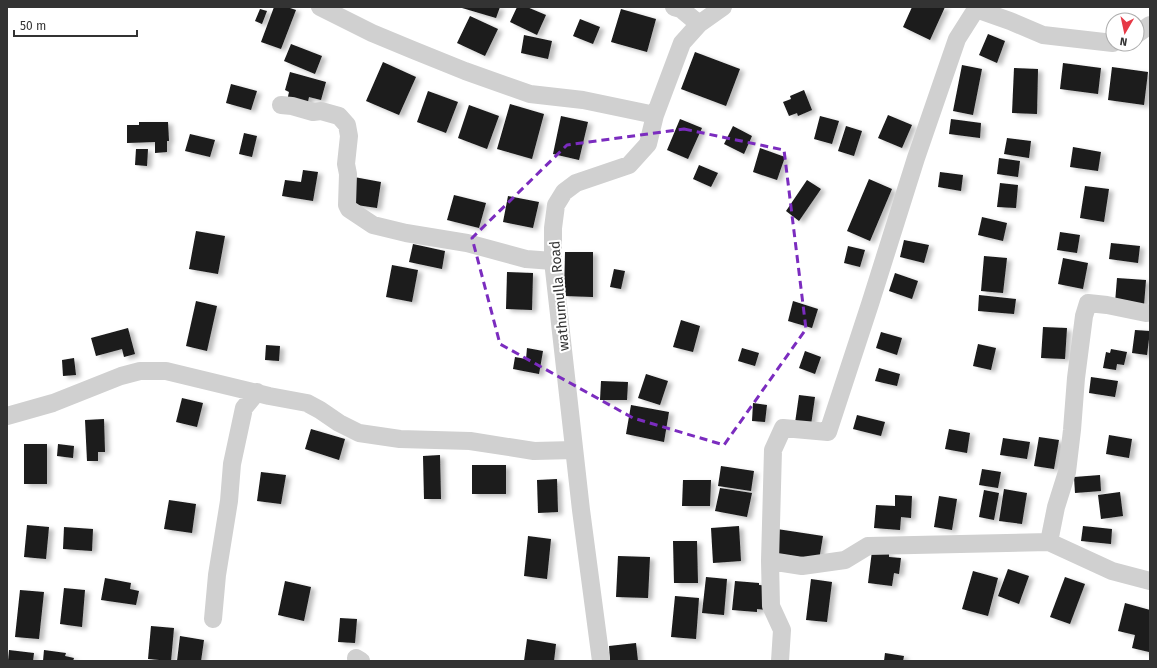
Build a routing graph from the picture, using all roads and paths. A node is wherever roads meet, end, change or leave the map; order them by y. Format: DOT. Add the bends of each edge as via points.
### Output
graph roads {
  1 [pos="320,7"];
  2 [pos="674,7"];
  3 [pos="723,7"];
  4 [pos="975,8"];
  5 [pos="699,24"];
  6 [pos="1105,42"];
  7 [pos="281,105"];
  8 [pos="655,115"];
  9 [pos="553,262"];
  10 [pos="1146,313"];
  11 [pos="256,392"];
  12 [pos="7,416"];
  13 [pos="574,450"];
  14 [pos="1049,542"];
  15 [pos="770,561"];
  16 [pos="1150,581"];
  17 [pos="213,619"];
  18 [pos="601,661"];
  19 [pos="780,661"];
  1 -- 8 [label="street" via="413,50 530,94 583,100"];
  2 -- 5 [label="street" via="681,9"];
  3 -- 5 [label="street, wathumulla Road"];
  4 -- 6 [label="street" via="1043,35"];
  4 -- 15 [label="street" via="954,46 828,432 783,428 773,450"];
  5 -- 8 [label="street, wathumulla Road" via="682,43"];
  7 -- 9 [label="street" via="339,116 347,125 347,205 373,225 466,243 526,259"];
  8 -- 9 [label="street, wathumulla Road" via="648,144 629,165 576,184 564,192 556,205"];
  9 -- 13 [label="street, wathumulla Road"];
  10 -- 14 [label="street" via="1088,303 1076,378 1067,472"];
  11 -- 12 [label="street" via="166,371 140,371 53,403"];
  11 -- 13 [label="street" via="307,403 359,433 400,439 470,441 534,451"];
  11 -- 17 [label="street" via="244,408 232,464"];
  13 -- 18 [label="street, wathumulla Road"];
  14 -- 15 [label="street" via="868,546 845,560 802,566"];
  14 -- 16 [label="street" via="1112,571"];
  15 -- 19 [label="street" via="771,606 782,630"];
}
